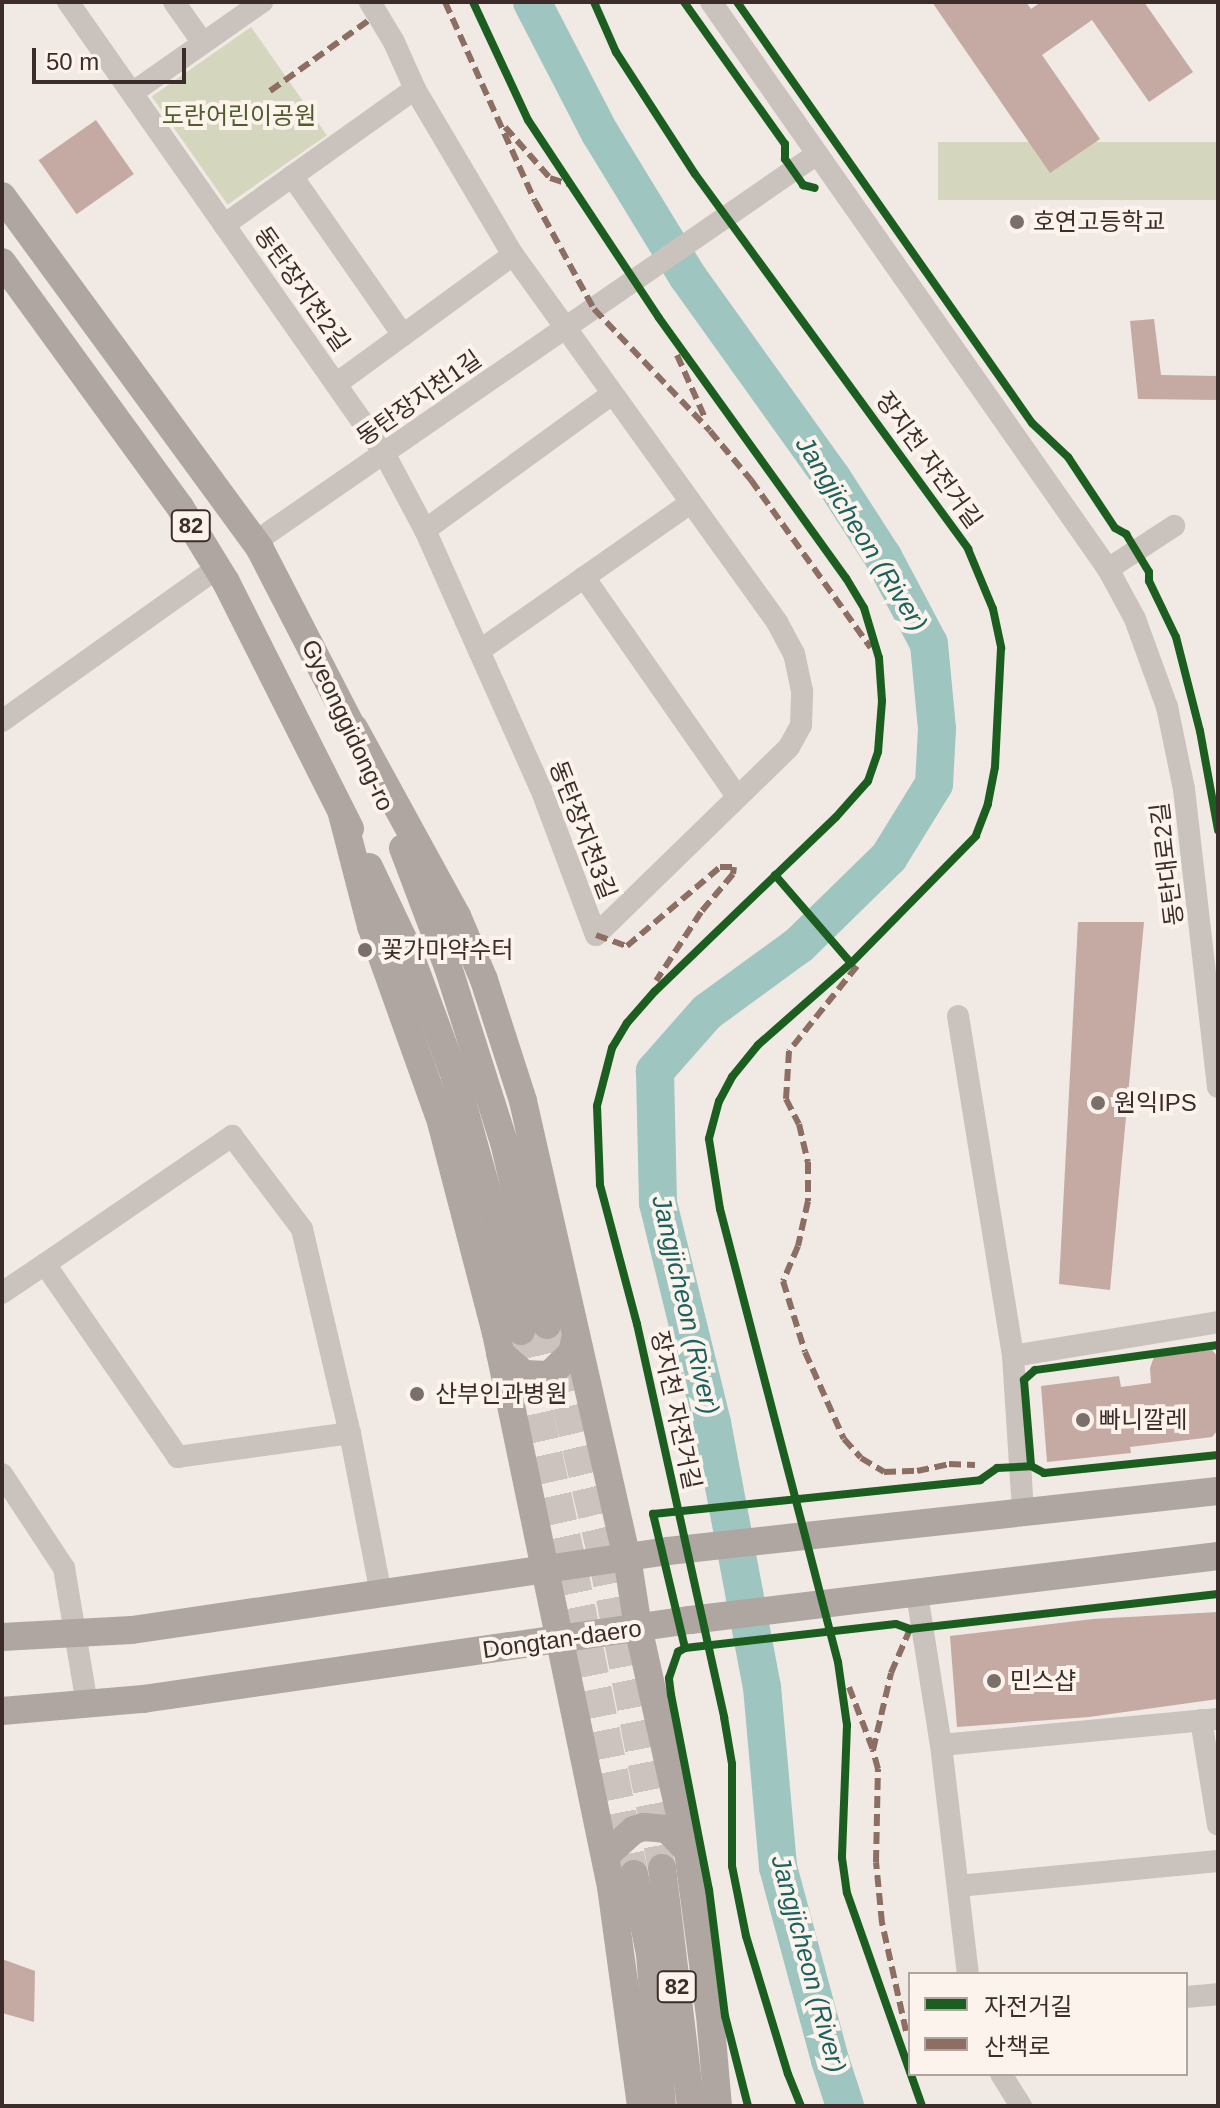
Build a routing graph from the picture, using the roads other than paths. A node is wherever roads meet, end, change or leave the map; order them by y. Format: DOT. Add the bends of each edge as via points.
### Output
graph roads {
  1 [pos="68,2"];
  2 [pos="174,2"];
  3 [pos="262,2"];
  4 [pos="370,2"];
  5 [pos="711,2"];
  6 [pos="203,43"];
  7 [pos="415,89"];
  8 [pos="132,93"];
  9 [pos="817,154"];
  10 [pos="292,176"];
  11 [pos="2,196"];
  12 [pos="224,225"];
  13 [pos="513,255"];
  14 [pos="2,262"];
  15 [pos="564,329"];
  16 [pos="403,335"];
  17 [pos="336,384"];
  18 [pos="612,394"];
  19 [pos="384,453"];
  20 [pos="690,503"];
  21 [pos="1174,526"];
  22 [pos="425,530"];
  23 [pos="255,542"];
  24 [pos="217,568"];
  25 [pos="1108,569"];
  26 [pos="584,577"];
  27 [pos="479,651"];
  28 [pos="2,721"];
  29 [pos="354,728"];
  30 [pos="737,796"];
  31 [pos="342,814"];
  32 [pos="1211,957"];
  33 [pos="958,1016"];
  34 [pos="1218,1087"];
  35 [pos="45,1264"];
  36 [pos="2,1293"];
  37 [pos="1218,1322"];
  38 [pos="576,1336"];
  39 [pos="500,1353"];
  40 [pos="1013,1356"];
  41 [pos="350,1433"];
  42 [pos="2,1474"];
  43 [pos="1218,1491"];
  44 [pos="1023,1511"];
  45 [pos="1218,1556"];
  46 [pos="627,1557"];
  47 [pos="546,1569"];
  48 [pos="381,1594"];
  49 [pos="917,1594"];
  50 [pos="638,1627"];
  51 [pos="75,1631"];
  52 [pos="2,1637"];
  53 [pos="560,1639"];
  54 [pos="87,1704"];
  55 [pos="2,1711"];
  56 [pos="1210,1720"];
  57 [pos="941,1745"];
  58 [pos="1218,1825"];
  59 [pos="688,1851"];
  60 [pos="605,1856"];
  61 [pos="1218,1861"];
  62 [pos="958,1886"];
  63 [pos="968,1972"];
  64 [pos="1218,1994"];
  65 [pos="1188,1997"];
  66 [pos="1002,2076"];
  67 [pos="641,2106"];
  68 [pos="662,2106"];
  69 [pos="691,2106"];
  70 [pos="718,2106"];
  71 [pos="1021,2106"];
  1 -- 8 [label="street, 동탄장지천2길"];
  2 -- 6 [label="street"];
  3 -- 6 [label="street"];
  4 -- 7 [label="street"];
  5 -- 9 [label="street, 동탄대로2길"];
  6 -- 8 [label="street"];
  7 -- 10 [label="street, 동탄장지천2길"];
  7 -- 13 [label="street"];
  8 -- 12 [label="street, 동탄장지천2길"];
  9 -- 15 [label="street, 동탄장지천1길"];
  9 -- 25 [label="street, 동탄대로2길"];
  10 -- 12 [label="street, 동탄장지천2길"];
  10 -- 16 [label="street"];
  11 -- 23 [label="main road, Gyeonggidong-ro / 82"];
  12 -- 17 [label="street, 동탄장지천2길"];
  13 -- 15 [label="street"];
  13 -- 16 [label="street, 동탄장지천2길"];
  14 -- 24 [label="main road, Gyeonggidong-ro / 82" via="180,507"];
  15 -- 18 [label="street, 동탄장지천3길"];
  15 -- 19 [label="street, 동탄장지천1길"];
  16 -- 17 [label="street, 동탄장지천2길"];
  17 -- 19 [label="street, 동탄장지천2길"];
  18 -- 20 [label="street, 동탄장지천3길"];
  18 -- 22 [label="street"];
  19 -- 22 [label="street, 동탄장지천3길"];
  19 -- 23 [label="street, 동탄장지천1길"];
  20 -- 26 [label="street"];
  20 -- 30 [label="street, 동탄장지천3길" via="777,622 794,654 802,691 801,725 789,747"];
  21 -- 25 [label="street"];
  22 -- 27 [label="street, 동탄장지천3길"];
  23 -- 29 [label="main road, Gyeonggidong-ro / 82"];
  24 -- 28 [label="street"];
  24 -- 31 [label="main road, Gyeonggidong-ro / 82"];
  25 -- 32 [label="street, 동탄대로2길" via="1135,619 1167,707"];
  26 -- 27 [label="street"];
  26 -- 30 [label="street"];
  27 -- 30 [label="street, 동탄장지천3길" via="541,789 596,935"];
  29 -- 31 [label="main road, Gyeonggidong-ro / 82" via="448,967 504,1142 534,1328 495,1219 455,1077 407,947"];
  29 -- 38 [label="main road" via="457,916 484,980 523,1101"];
  31 -- 39 [label="main road" via="371,926 441,1122"];
  32 -- 34 [label="street, 동탄대로2길"];
  33 -- 40 [label="street"];
  35 -- 36 [label="street"];
  35 -- 41 [label="street" via="178,1457"];
  35 -- 41 [label="street" via="232,1136 302,1229"];
  37 -- 40 [label="street"];
  38 -- 39 [label="main road" via="564,1364 549,1375 537,1377 512,1367"];
  38 -- 46 [label="main road"];
  39 -- 47 [label="main road"];
  40 -- 44 [label="street"];
  41 -- 48 [label="street"];
  42 -- 51 [label="street" via="64,1568"];
  43 -- 44 [label="main road"];
  44 -- 46 [label="main road"];
  45 -- 49 [label="main road, Dongtan-daero"];
  46 -- 47 [label="main road"];
  46 -- 50 [label="main road"];
  47 -- 48 [label="main road"];
  47 -- 53 [label="main road"];
  48 -- 51 [label="main road" via="132,1630"];
  49 -- 50 [label="main road, Dongtan-daero"];
  49 -- 57 [label="street"];
  50 -- 53 [label="main road, Dongtan-daero"];
  50 -- 59 [label="main road"];
  51 -- 52 [label="main road"];
  51 -- 54 [label="street"];
  53 -- 54 [label="main road, Dongtan-daero"];
  53 -- 60 [label="main road"];
  54 -- 55 [label="main road, Dongtan-daero"];
  56 -- 57 [label="street"];
  56 -- 58 [label="street"];
  57 -- 62 [label="street"];
  59 -- 60 [label="main road" via="667,1829 644,1827"];
  59 -- 70 [label="main road"];
  60 -- 67 [label="main road"];
  61 -- 62 [label="street"];
  62 -- 63 [label="street"];
  64 -- 65 [label="street"];
  66 -- 71 [label="street"];
  68 -- 69 [label="main road, 82" via="648,1871"];
}
